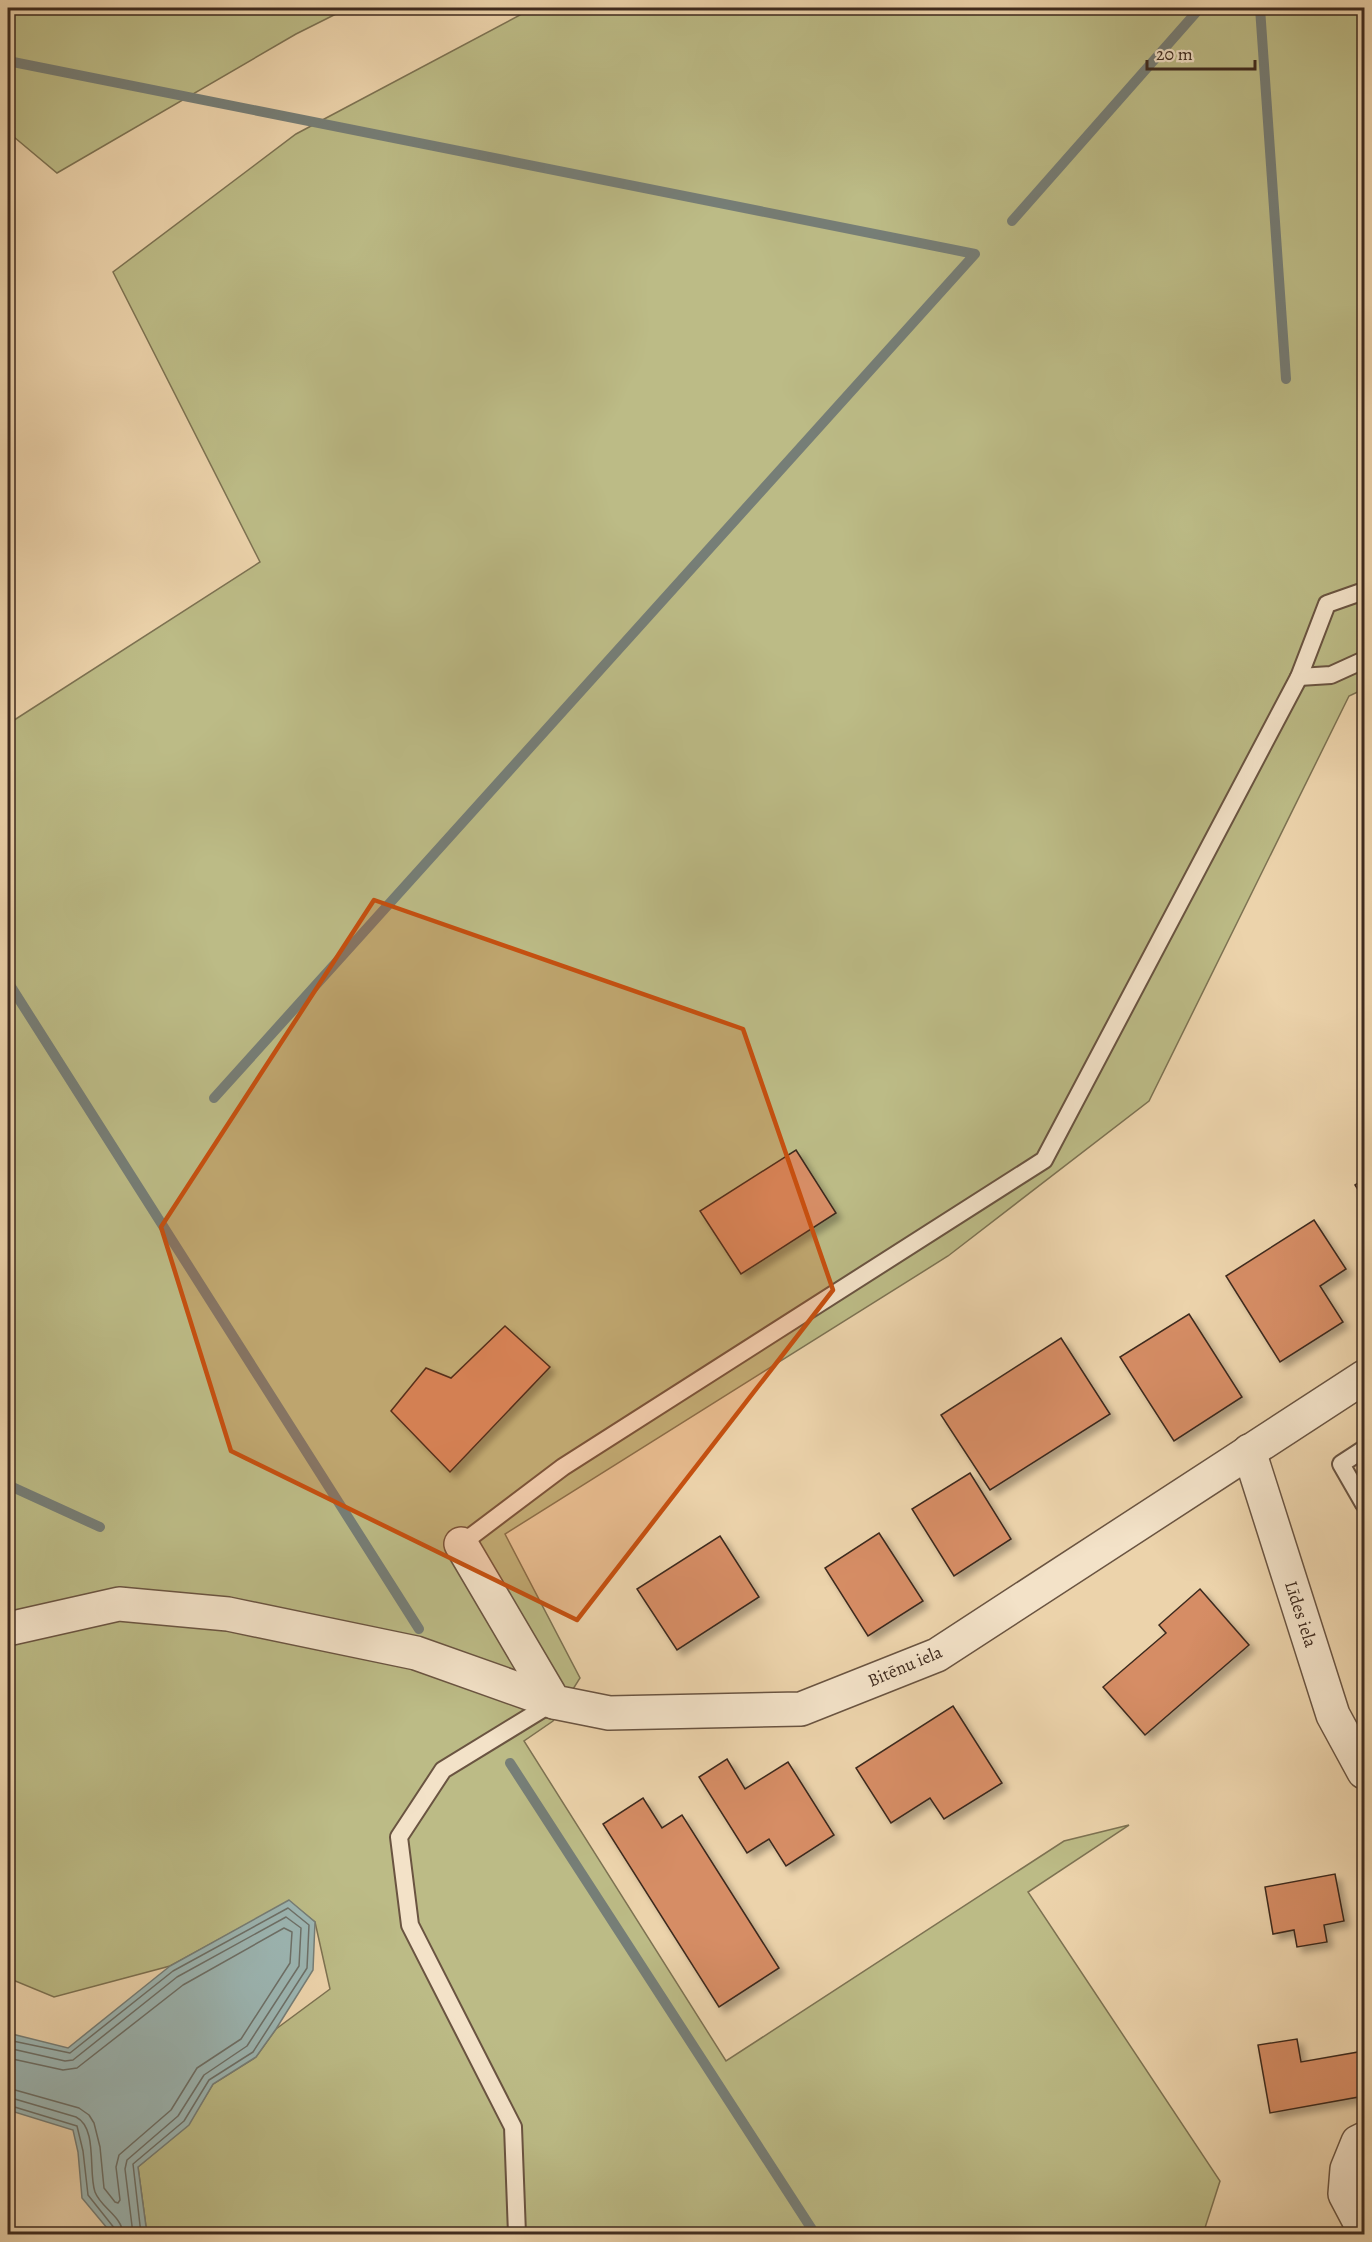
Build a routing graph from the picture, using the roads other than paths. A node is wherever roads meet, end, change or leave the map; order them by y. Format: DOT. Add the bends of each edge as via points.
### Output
graph roads {
  1 [pos="1365,591"];
  2 [pos="1365,660"];
  3 [pos="1299,677"];
  4 [pos="1365,1377"];
  5 [pos="1365,1449"];
  6 [pos="1249,1451"];
  7 [pos="1365,1504"];
  8 [pos="461,1544"];
  9 [pos="8,1629"];
  10 [pos="554,1702"];
  11 [pos="1365,1772"];
  12 [pos="1365,2139"];
  13 [pos="1365,2230"];
  14 [pos="517,2235"];
  1 -- 3 [label="lane" via="1326,604"];
  2 -- 3 [label="lane" via="1331,675"];
  3 -- 8 [label="lane" via="1044,1160 563,1467"];
  4 -- 6 [label="street, Bitēnu iela"];
  5 -- 7 [label="lane" via="1341,1464"];
  6 -- 10 [label="street, Bitēnu iela" via="937,1655 801,1709 609,1713"];
  6 -- 11 [label="street, Līdes iela" via="1333,1715"];
  8 -- 10 [label="street"];
  9 -- 10 [label="street, Bitēnu iela" via="119,1604 228,1614 416,1653"];
  10 -- 14 [label="lane" via="443,1770 399,1837 410,1925 513,2127"];
  12 -- 13 [label="street" via="1358,2142 1347,2169 1345,2194"];
}
